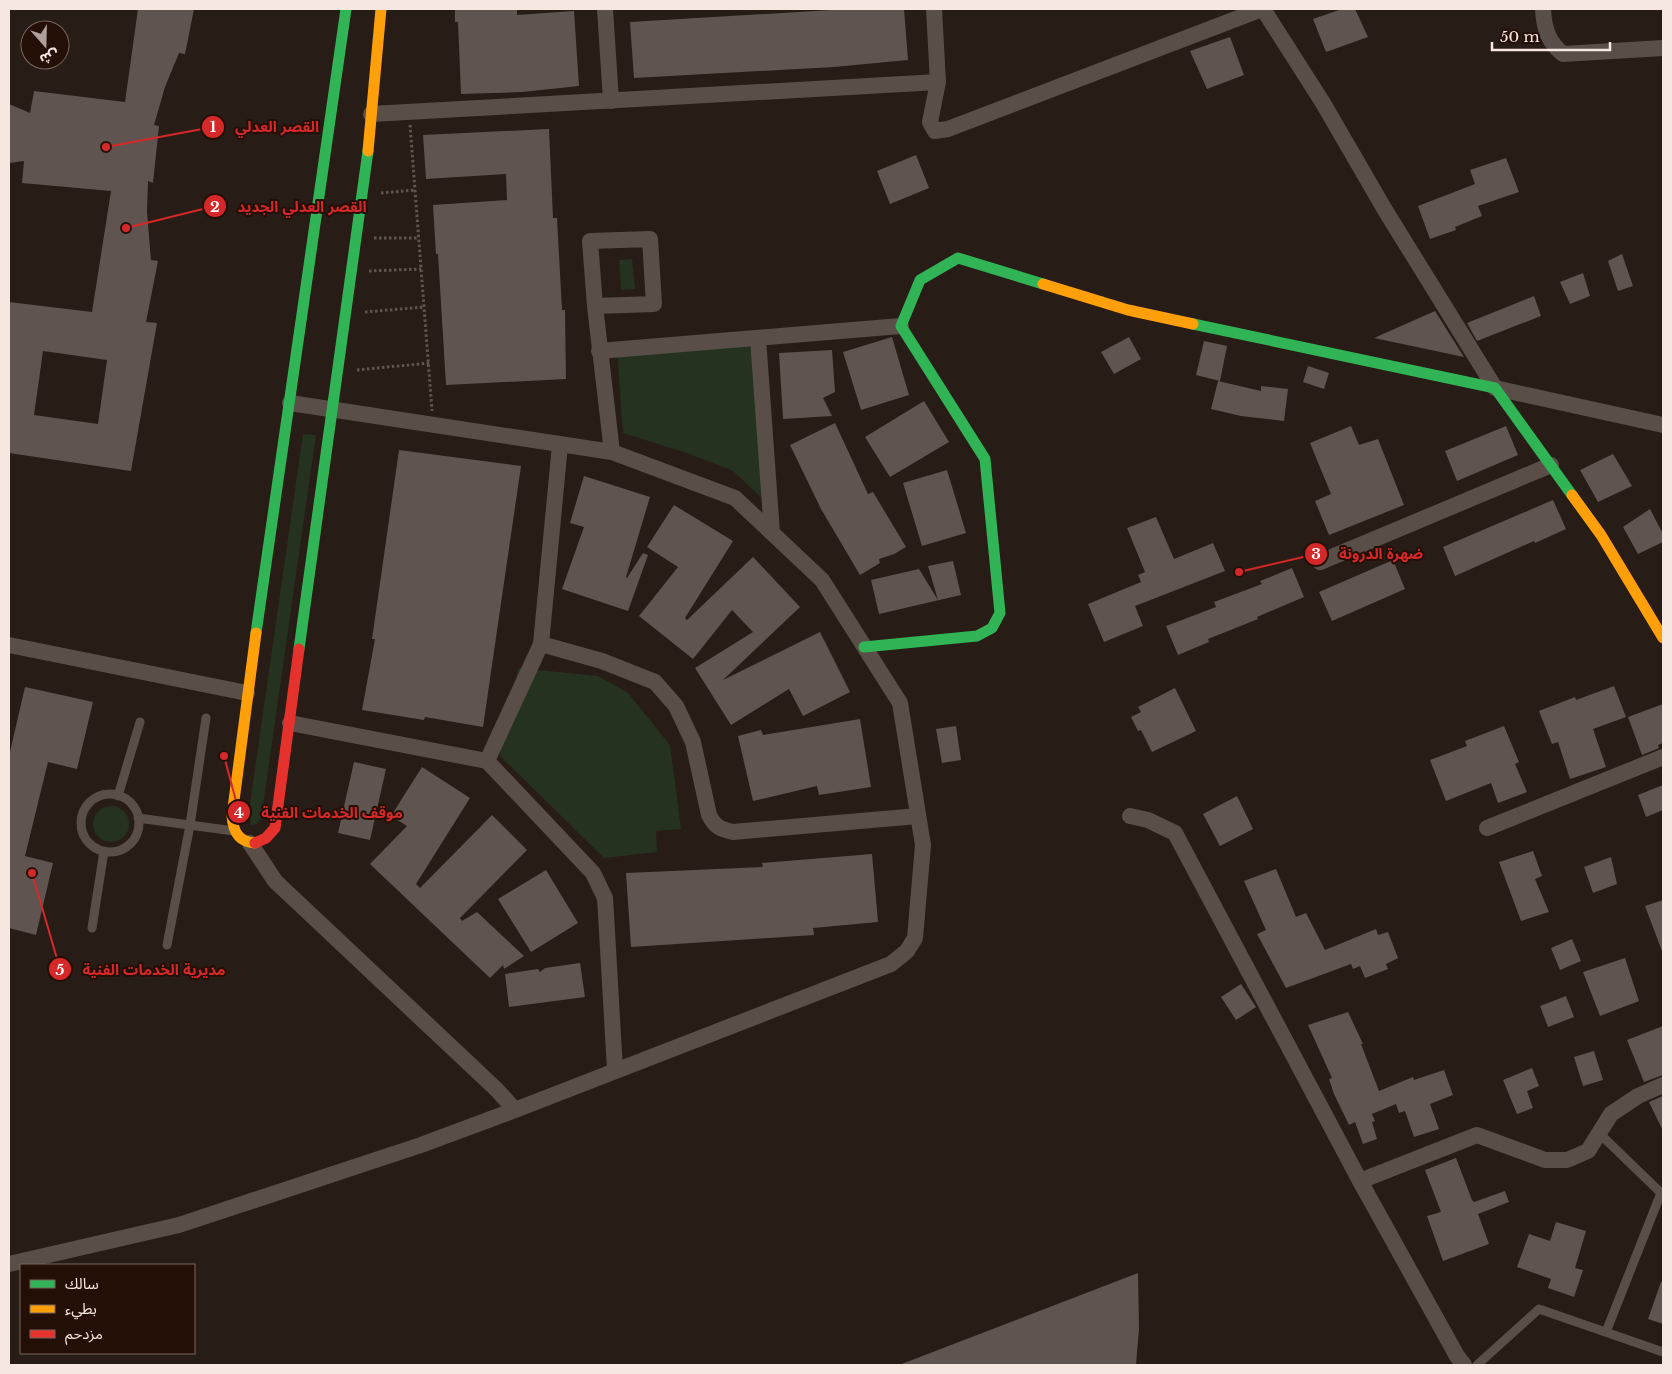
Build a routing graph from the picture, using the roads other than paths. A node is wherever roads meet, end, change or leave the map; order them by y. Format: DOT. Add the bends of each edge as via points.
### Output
graph roads {
  1 [pos="346,9"];
  2 [pos="380,9"];
  3 [pos="605,9"];
  4 [pos="934,9"];
  5 [pos="1262,9"];
  6 [pos="1543,9"];
  7 [pos="1663,48"];
  8 [pos="938,82"];
  9 [pos="611,101"];
  10 [pos="371,114"];
  11 [pos="594,306"];
  12 [pos="901,326"];
  13 [pos="758,338"];
  14 [pos="599,351"];
  15 [pos="1495,388"];
  16 [pos="290,403"];
  17 [pos="333,409"];
  18 [pos="1663,425"];
  19 [pos="560,445"];
  20 [pos="612,452"];
  21 [pos="1551,465"];
  22 [pos="772,533"];
  23 [pos="1320,562"];
  24 [pos="1663,638"];
  25 [pos="541,644"];
  26 [pos="9,645"];
  27 [pos="864,647"];
  28 [pos="247,693"];
  29 [pos="206,718"];
  30 [pos="140,722"];
  31 [pos="290,723"];
  32 [pos="1663,757"];
  33 [pos="487,761"];
  34 [pos="118,796"];
  35 [pos="918,816"];
  36 [pos="1130,816"];
  37 [pos="138,818"];
  38 [pos="190,825"];
  39 [pos="1487,828"];
  40 [pos="234,831"];
  41 [pos="250,843"];
  42 [pos="104,851"];
  43 [pos="92,928"];
  44 [pos="167,945"];
  45 [pos="615,1070"];
  46 [pos="1663,1085"];
  47 [pos="515,1110"];
  48 [pos="1600,1134"];
  49 [pos="1360,1181"];
  50 [pos="9,1264"];
  51 [pos="1606,1332"];
  52 [pos="1663,1352"];
  53 [pos="1464,1365"];
  54 [pos="1477,1365"];
  1 -- 16 [label="street"];
  2 -- 10 [label="street"];
  3 -- 9 [label="street"];
  4 -- 8 [label="street"];
  5 -- 8 [label="street" via="948,129 935,131 930,122"];
  5 -- 15 [label="street" via="1323,103"];
  6 -- 7 [label="street" via="1551,44 1563,54"];
  8 -- 9 [label="street"];
  9 -- 10 [label="street"];
  10 -- 17 [label="street" via="352,285"];
  11 -- 11 [label="street" via="590,242 650,239 654,304"];
  11 -- 14 [label="street"];
  12 -- 13 [label="street"];
  12 -- 15 [label="street" via="920,280 958,258 1128,310"];
  12 -- 27 [label="street" via="985,459 1000,613 990,632 977,636"];
  13 -- 14 [label="street"];
  13 -- 22 [label="street"];
  14 -- 20 [label="street"];
  15 -- 18 [label="street"];
  15 -- 21 [label="street"];
  16 -- 17 [label="street"];
  16 -- 28 [label="street"];
  17 -- 19 [label="street"];
  17 -- 31 [label="street"];
  19 -- 20 [label="street"];
  19 -- 25 [label="street"];
  20 -- 22 [label="street" via="735,498"];
  21 -- 23 [label="street"];
  21 -- 24 [label="street" via="1601,535"];
  22 -- 27 [label="street" via="822,580"];
  25 -- 33 [label="street"];
  25 -- 35 [label="street" via="602,661 655,682 676,706 693,742 709,815 720,829 733,832"];
  26 -- 28 [label="street"];
  27 -- 35 [label="street" via="900,703"];
  28 -- 40 [label="street"];
  29 -- 38 [label="lane"];
  30 -- 34 [label="lane"];
  31 -- 33 [label="street"];
  31 -- 41 [label="street" via="275,828 269,836"];
  32 -- 39 [label="street"];
  33 -- 45 [label="street" via="593,873 600,886 606,914"];
  34 -- 37 [label="lane" via="133,806"];
  34 -- 42 [label="lane" via="108,794 91,801 81,817 84,836 90,844"];
  35 -- 45 [label="street" via="923,846 918,915 915,938 907,951 891,964"];
  36 -- 49 [label="street" via="1148,820 1175,833"];
  37 -- 38 [label="lane"];
  37 -- 42 [label="lane" via="137,833 132,841 116,851"];
  38 -- 40 [label="lane"];
  38 -- 44 [label="lane"];
  40 -- 41 [label="street"];
  41 -- 47 [label="street" via="275,881 496,1088"];
  42 -- 43 [label="lane"];
  45 -- 47 [label="street"];
  46 -- 48 [label="street" via="1638,1096 1611,1114"];
  47 -- 50 [label="street" via="421,1145 179,1225"];
  48 -- 49 [label="street" via="1588,1151 1567,1160 1545,1160 1477,1135"];
  48 -- 51 [label="lane" via="1661,1193"];
  49 -- 53 [label="street"];
  51 -- 52 [label="lane"];
  51 -- 54 [label="lane" via="1539,1309"];
}
